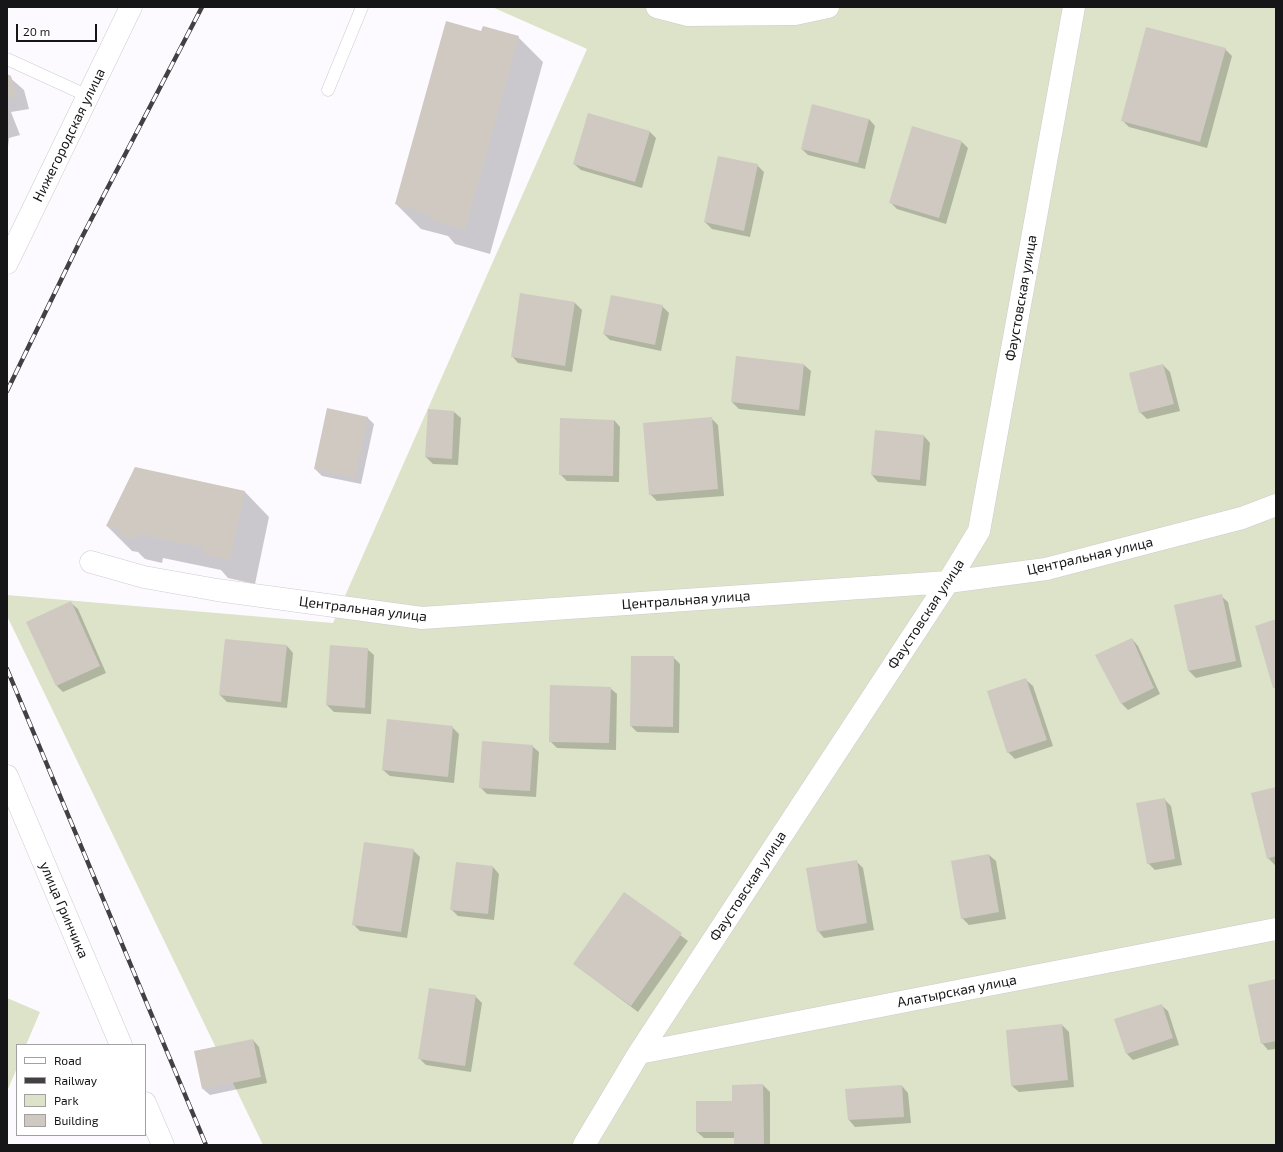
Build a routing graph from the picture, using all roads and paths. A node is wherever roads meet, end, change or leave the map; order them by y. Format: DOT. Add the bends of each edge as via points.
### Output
graph roads {
  1 [pos="131,7"];
  2 [pos="362,7"];
  3 [pos="657,7"];
  4 [pos="828,7"];
  5 [pos="1074,7"];
  6 [pos="7,59"];
  7 [pos="328,90"];
  8 [pos="88,96"];
  9 [pos="8,256"];
  10 [pos="1276,505"];
  11 [pos="90,562"];
  12 [pos="948,582"];
  13 [pos="7,776"];
  14 [pos="1276,929"];
  15 [pos="121,1044"];
  16 [pos="639,1053"];
  17 [pos="146,1105"];
  18 [pos="163,1145"];
  19 [pos="584,1145"];
  1 -- 8 [label="street, Нижегородская улица"];
  2 -- 7 [label="lane"];
  3 -- 4 [label="street" via="688,15 795,14"];
  5 -- 12 [label="street, Фаустовская улица" via="979,531"];
  6 -- 8 [label="lane"];
  8 -- 9 [label="street, Нижегородская улица"];
  10 -- 12 [label="street, Центральная улица" via="1242,518 1046,569"];
  11 -- 12 [label="street, Центральная улица" via="159,580 422,618"];
  12 -- 16 [label="street, Фаустовская улица"];
  13 -- 15 [label="street, улица Гринчика"];
  14 -- 16 [label="street, Алатырская улица"];
  16 -- 19 [label="street, Фаустовская улица"];
  17 -- 18 [label="street"];
}
